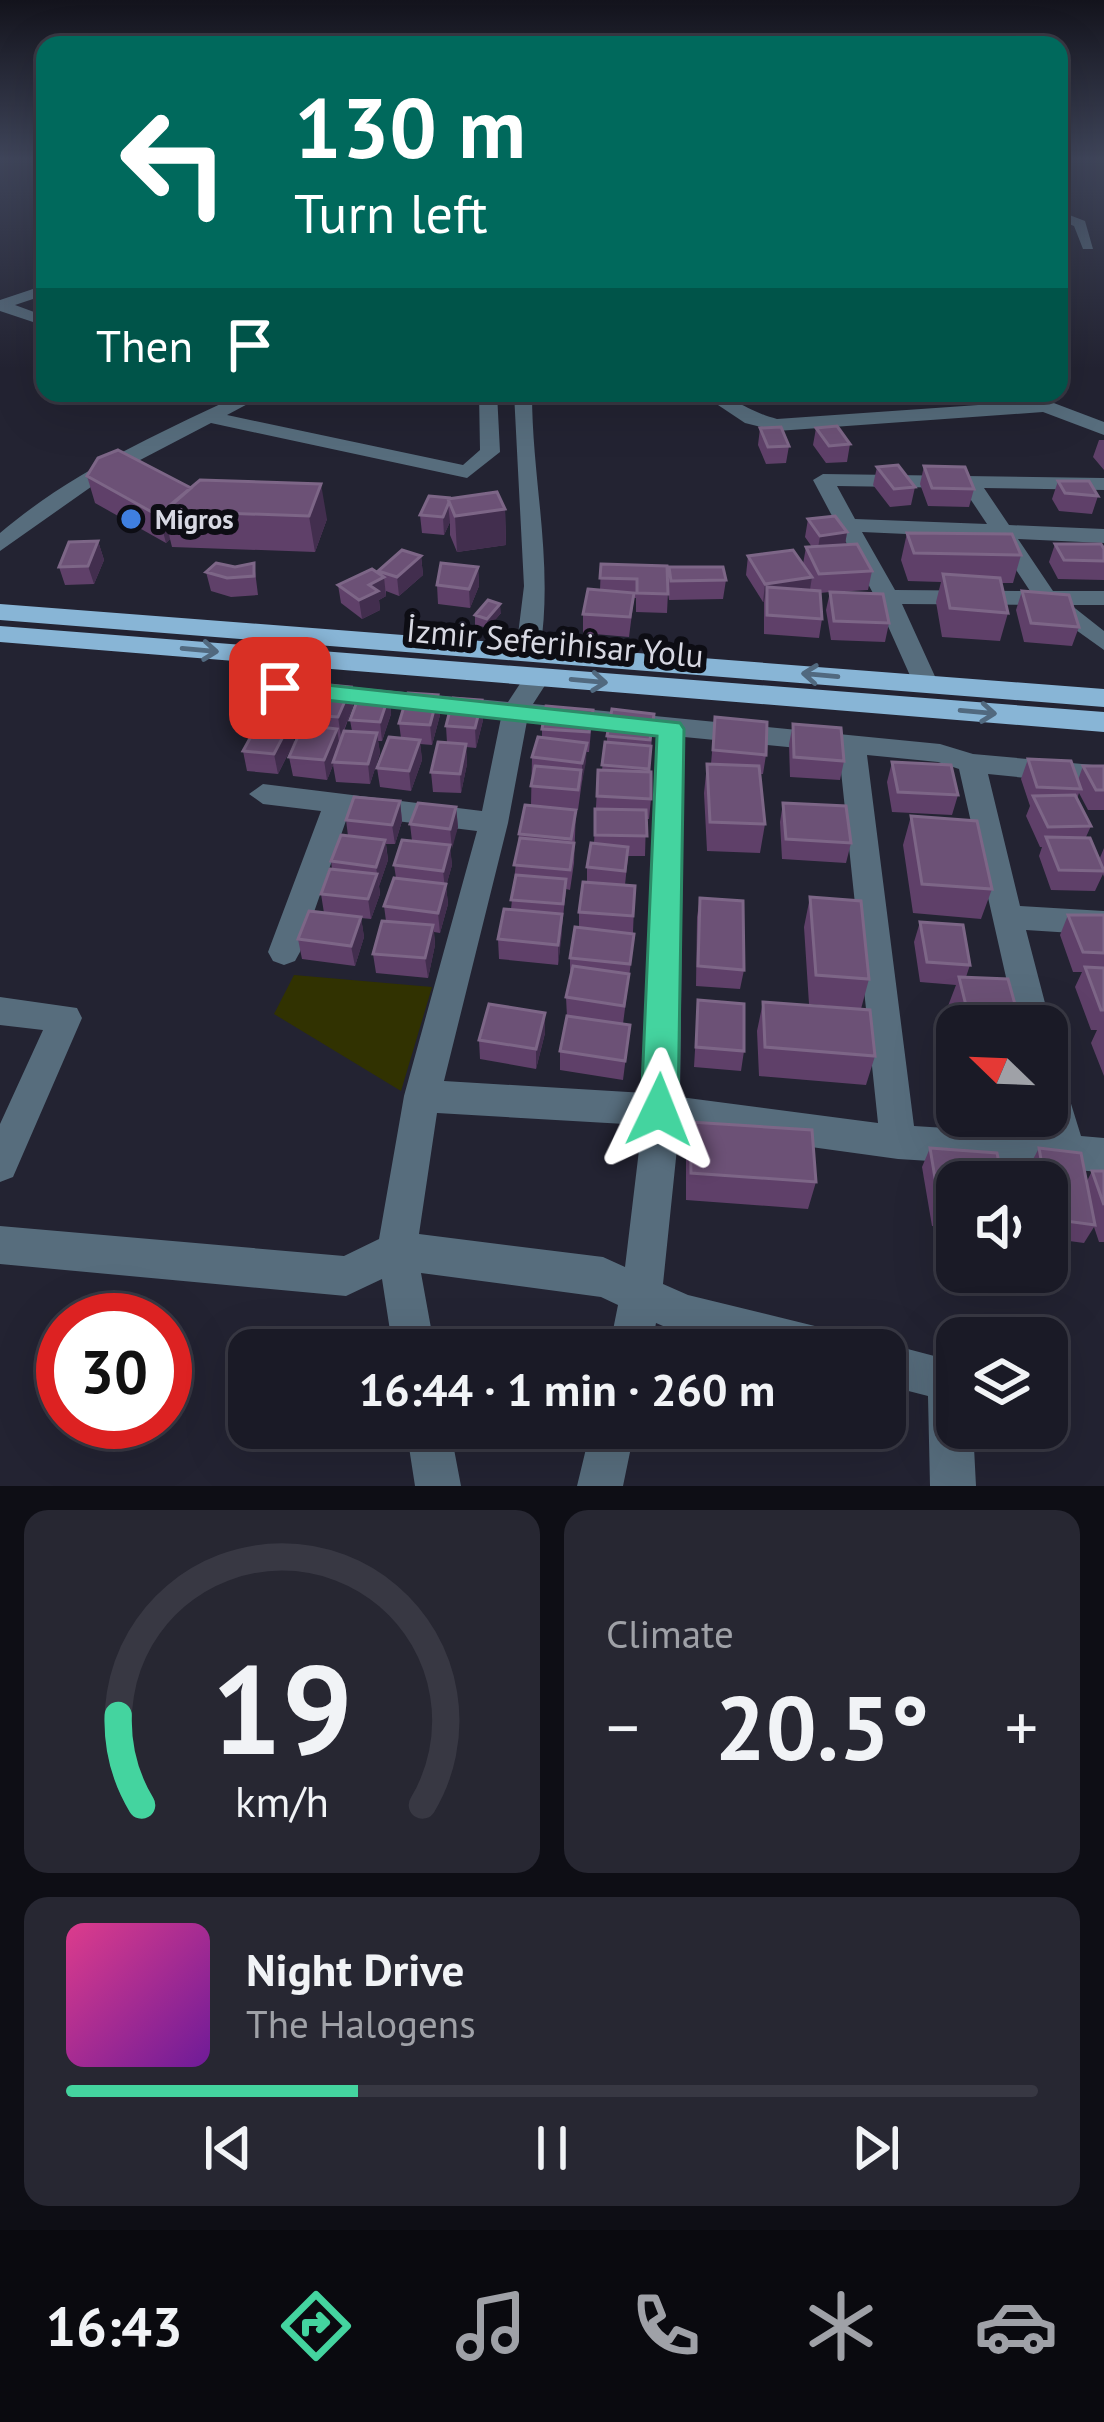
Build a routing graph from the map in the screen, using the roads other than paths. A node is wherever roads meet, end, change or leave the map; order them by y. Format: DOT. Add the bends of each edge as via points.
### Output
graph roads {
  1 [pos="36,293"];
  2 [pos="0,305"];
  3 [pos="36,318"];
  4 [pos="239,402"];
  5 [pos="488,402"];
  6 [pos="522,402"];
  7 [pos="725,402"];
  8 [pos="1038,402"];
  9 [pos="1047,406"];
  10 [pos="209,417"];
  11 [pos="1104,430"];
  12 [pos="969,482"];
  13 [pos="1104,484"];
  14 [pos="10,523"];
  15 [pos="845,525"];
  16 [pos="1004,533"];
  17 [pos="1104,536"];
  18 [pos="0,544"];
  19 [pos="1045,596"];
  20 [pos="887,597"];
  21 [pos="1104,598"];
  22 [pos="0,612"];
  23 [pos="0,634"];
  24 [pos="1104,643"];
  25 [pos="533,663"];
  26 [pos="925,683"];
  27 [pos="280,688"];
  28 [pos="1104,698"];
  29 [pos="516,710"];
  30 [pos="1104,722"];
  31 [pos="670,729"];
  32 [pos="852,744"];
  33 [pos="972,763"];
  34 [pos="1104,776"];
  35 [pos="263,794"];
  36 [pos="338,804"];
  37 [pos="494,823"];
  38 [pos="1007,917"];
  39 [pos="1104,923"];
  40 [pos="284,952"];
  41 [pos="1029,1005"];
  42 [pos="0,1011"];
  43 [pos="422,1096"];
  44 [pos="659,1110"];
  45 [pos="1062,1137"];
  46 [pos="898,1142"];
  47 [pos="3,1147"];
  48 [pos="1066,1151"];
  49 [pos="1104,1155"];
  50 [pos="0,1245"];
  51 [pos="397,1251"];
  52 [pos="642,1295"];
  53 [pos="410,1329"];
  54 [pos="635,1329"];
  55 [pos="740,1329"];
  56 [pos="906,1369"];
  57 [pos="432,1449"];
  58 [pos="608,1449"];
  59 [pos="438,1486"];
  60 [pos="600,1486"];
  61 [pos="953,1486"];
  1 -- 2 [label="street"];
  2 -- 3 [label="street"];
  4 -- 10 [label="street"];
  5 -- 10 [label="street" via="490,452 466,472"];
  6 -- 25 [label="street"];
  7 -- 9 [label="street" via="776,425"];
  8 -- 9 [label="street"];
  9 -- 11 [label="street"];
  10 -- 14 [label="street"];
  12 -- 13 [label="street"];
  12 -- 15 [label="street" via="824,480"];
  12 -- 16 [label="street"];
  14 -- 18 [label="street"];
  15 -- 16 [label="street"];
  15 -- 20 [label="street"];
  16 -- 17 [label="street"];
  16 -- 19 [label="street"];
  19 -- 20 [label="street"];
  19 -- 21 [label="street"];
  19 -- 24 [label="street"];
  20 -- 26 [label="street"];
  22 -- 25 [label="main road, İzmir Seferihisar Yolu"];
  23 -- 25 [label="main road, İzmir Seferihisar Yolu, one-way"];
  26 -- 25 [label="main road, İzmir Seferihisar Yolu, one-way"];
  25 -- 29 [label="street"];
  25 -- 30 [label="main road, İzmir Seferihisar Yolu, one-way"];
  26 -- 28 [label="main road, İzmir Seferihisar Yolu"];
  27 -- 29 [label="street"];
  29 -- 31 [label="street"];
  29 -- 37 [label="street"];
  31 -- 32 [label="street"];
  31 -- 44 [label="street"];
  32 -- 33 [label="street"];
  32 -- 46 [label="street"];
  33 -- 34 [label="street"];
  33 -- 38 [label="street"];
  35 -- 36 [label="street"];
  36 -- 37 [label="street"];
  36 -- 40 [label="street"];
  37 -- 43 [label="street"];
  38 -- 39 [label="street"];
  38 -- 41 [label="street"];
  42 -- 47 [label="street" via="65,1018"];
  43 -- 44 [label="street"];
  43 -- 51 [label="street"];
  44 -- 46 [label="street"];
  44 -- 52 [label="street"];
  45 -- 48 [label="street"];
  46 -- 48 [label="street"];
  48 -- 49 [label="street"];
  50 -- 51 [label="street" via="346,1276"];
  51 -- 52 [label="street" via="603,1277"];
  51 -- 53 [label="street"];
  52 -- 54 [label="street"];
  52 -- 55 [label="street"];
  56 -- 61 [label="street" via="949,1380"];
  57 -- 59 [label="street"];
  58 -- 60 [label="street"];
}
